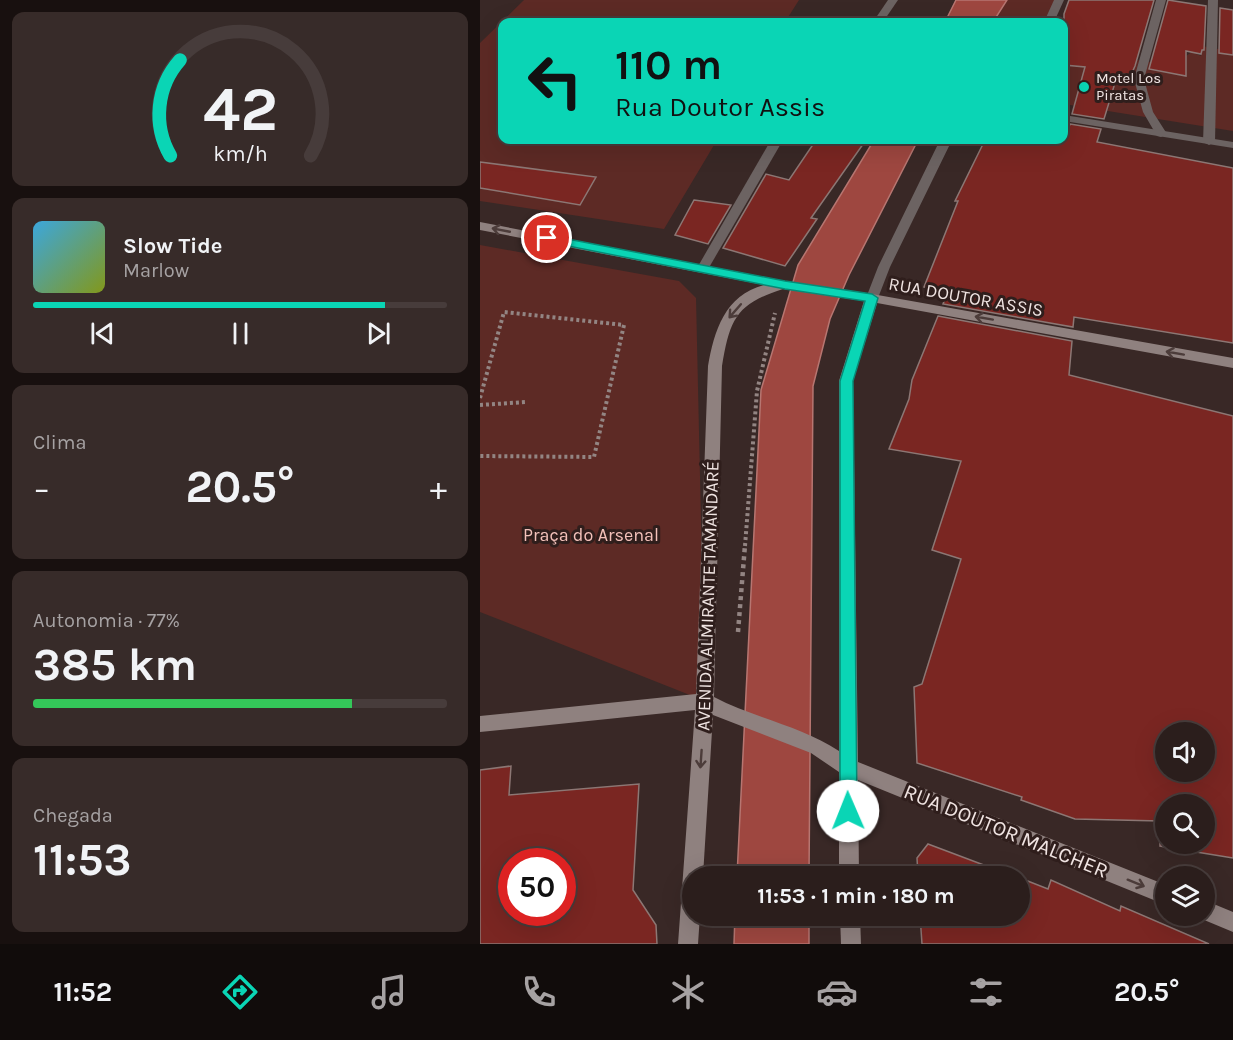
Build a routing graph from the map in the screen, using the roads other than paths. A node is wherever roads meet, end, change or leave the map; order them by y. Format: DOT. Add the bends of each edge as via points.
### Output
graph roads {
  1 [pos="892,0"];
  2 [pos="1059,0"];
  3 [pos="1161,0"];
  4 [pos="1213,0"];
  5 [pos="881,18"];
  6 [pos="1051,18"];
  7 [pos="1068,119"];
  8 [pos="1161,134"];
  9 [pos="1209,142"];
  10 [pos="775,144"];
  11 [pos="944,144"];
  12 [pos="1233,145"];
  13 [pos="480,226"];
  14 [pos="703,268"];
  15 [pos="785,285"];
  16 [pos="872,298"];
  17 [pos="1233,363"];
  18 [pos="705,701"];
  19 [pos="480,724"];
  20 [pos="848,767"];
  21 [pos="849,866"];
  22 [pos="1155,891"];
  23 [pos="1215,915"];
  24 [pos="1233,922"];
  25 [pos="850,926"];
  26 [pos="688,944"];
  27 [pos="851,944"];
  1 -- 5 [label="street"];
  2 -- 6 [label="street"];
  3 -- 8 [label="street" via="1139,79 1148,112"];
  4 -- 9 [label="street"];
  7 -- 8 [label="street"];
  8 -- 9 [label="street"];
  9 -- 12 [label="street"];
  10 -- 14 [label="street"];
  11 -- 16 [label="street"];
  14 -- 13 [label="main road, RUA DOUTOR ASSIS, one-way"];
  14 -- 15 [label="main road, RUA DOUTOR ASSIS"];
  15 -- 16 [label="main road, RUA DOUTOR ASSIS"];
  15 -- 18 [label="main road, AVENIDA ALMIRANTE TAMANDARÉ, one-way" via="762,289 745,300 725,323 720,336 715,366"];
  17 -- 16 [label="main road, RUA DOUTOR ASSIS, one-way"];
  16 -- 20 [label="main road" via="846,381"];
  18 -- 19 [label="main road"];
  18 -- 20 [label="main road, RUA DOUTOR MALCHER" via="730,715 817,747"];
  18 -- 26 [label="main road, AVENIDA ALMIRANTE TAMANDARÉ, one-way"];
  20 -- 21 [label="main road"];
  20 -- 22 [label="main road, RUA DOUTOR MALCHER, one-way"];
  23 -- 24 [label="main road"];
  25 -- 27 [label="main road"];
}
